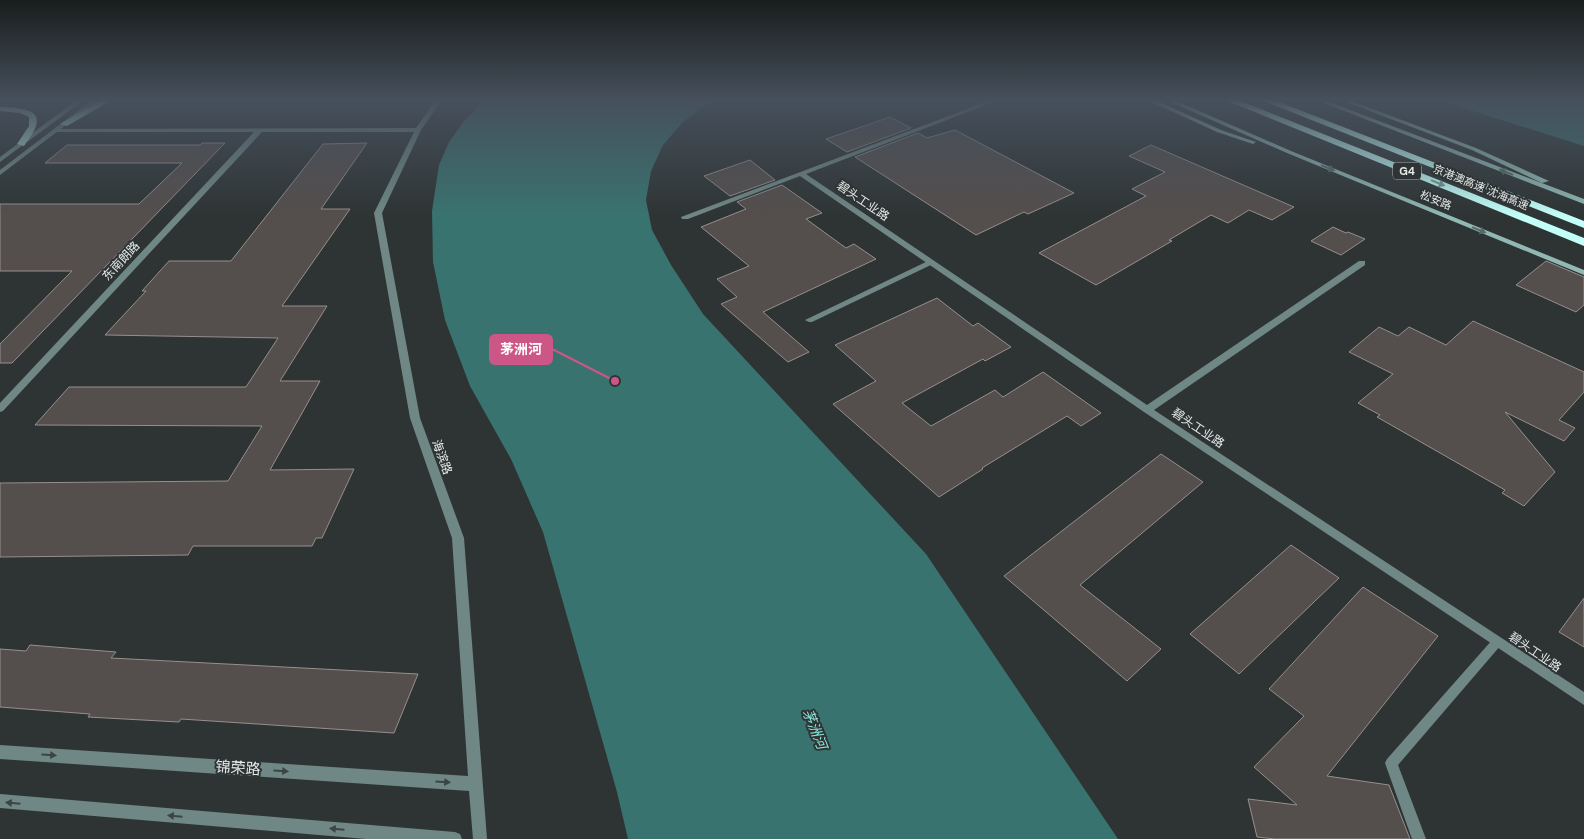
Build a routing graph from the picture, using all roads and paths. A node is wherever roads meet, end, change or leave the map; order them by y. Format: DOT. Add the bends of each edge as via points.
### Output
graph roads {
  1 [pos="25,139"];
  2 [pos="28,139"];
  3 [pos="44,139"];
  4 [pos="251,139"];
  5 [pos="414,139"];
  6 [pos="893,139"];
  7 [pos="1244,139"];
  8 [pos="1258,139"];
  9 [pos="1328,139"];
  10 [pos="1366,139"];
  11 [pos="1420,139"];
  12 [pos="1447,139"];
  13 [pos="21,144"];
  14 [pos="1289,152"];
  15 [pos="0,160"];
  16 [pos="0,173"];
  17 [pos="801,174"];
  18 [pos="1584,202"];
  19 [pos="685,217"];
  20 [pos="1584,225"];
  21 [pos="1584,242"];
  22 [pos="932,263"];
  23 [pos="1362,263"];
  24 [pos="1584,273"];
  25 [pos="809,320"];
  26 [pos="0,409"];
  27 [pos="1147,410"];
  28 [pos="1498,642"];
  29 [pos="1584,699"];
  30 [pos="0,752"];
  31 [pos="476,784"];
  32 [pos="0,801"];
  33 [pos="456,839"];
  34 [pos="480,839"];
  35 [pos="1419,839"];
  1 -- 13 [label="main road"];
  2 -- 13 [label="street"];
  3 -- 16 [label="street"];
  4 -- 26 [label="street, 东南朗路"];
  5 -- 31 [label="street, 海滨路" via="378,213 415,418 458,538"];
  6 -- 17 [label="street"];
  7 -- 14 [label="main road"];
  8 -- 14 [label="main road, 松安路"];
  9 -- 21 [label="highway, 京港澳高速 沈海高速 / G4, one-way"];
  10 -- 20 [label="highway, 京港澳高速 沈海高速 / G4"];
  18 -- 11 [label="main road, one-way"];
  12 -- 18 [label="main road" via="1502,160"];
  13 -- 15 [label="street"];
  14 -- 24 [label="main road, 松安路, one-way"];
  17 -- 19 [label="street"];
  17 -- 22 [label="street, 碧头工业路"];
  22 -- 25 [label="lane"];
  22 -- 27 [label="street, 碧头工业路"];
  23 -- 27 [label="street"];
  27 -- 28 [label="street, 碧头工业路"];
  28 -- 29 [label="street, 碧头工业路"];
  28 -- 35 [label="lane" via="1391,763"];
  30 -- 31 [label="street, 锦荣路, one-way"];
  31 -- 34 [label="street, 海滨路"];
  33 -- 32 [label="street, one-way"];
}
